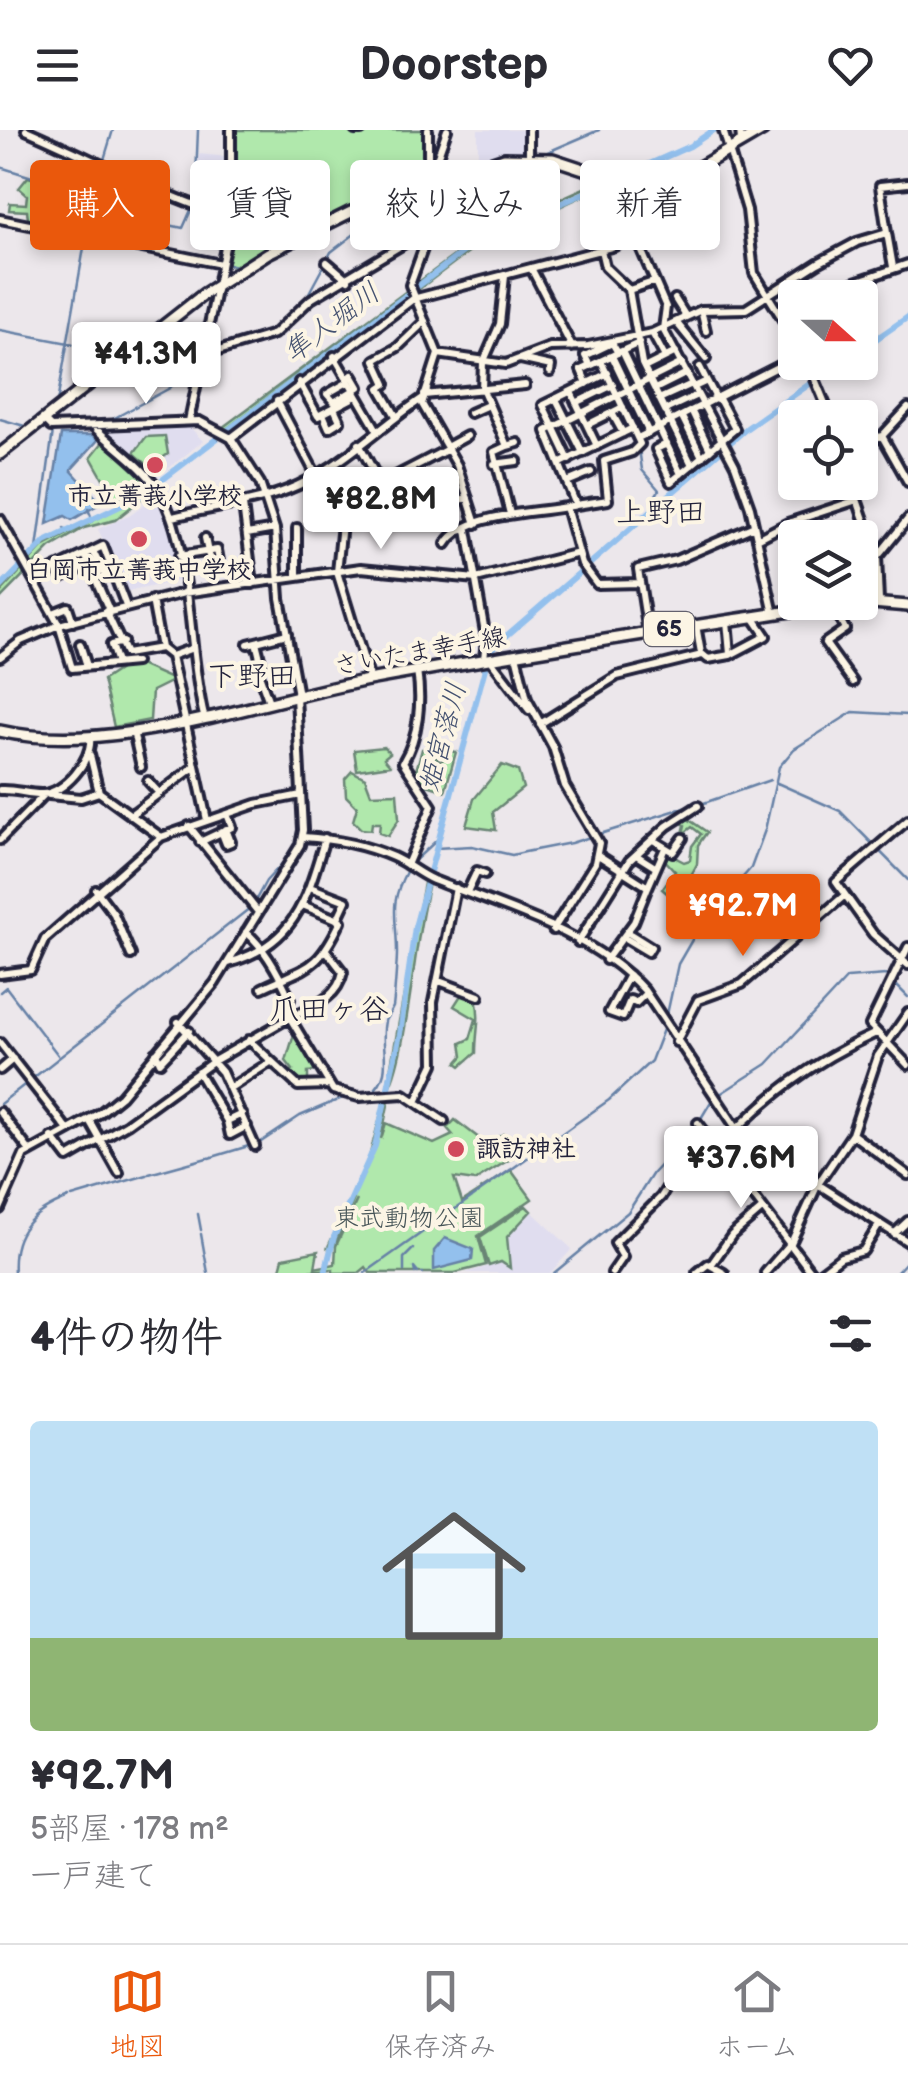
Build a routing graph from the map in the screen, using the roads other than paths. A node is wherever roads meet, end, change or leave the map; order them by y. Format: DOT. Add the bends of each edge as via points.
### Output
graph roads {
  1 [pos="26,130"];
  2 [pos="231,130"];
  3 [pos="428,130"];
  4 [pos="446,130"];
  5 [pos="529,130"];
  6 [pos="723,130"];
  7 [pos="763,130"];
  8 [pos="740,135"];
  9 [pos="731,147"];
  10 [pos="530,157"];
  11 [pos="231,160"];
  12 [pos="428,160"];
  13 [pos="435,160"];
  14 [pos="501,160"];
  15 [pos="712,160"];
  16 [pos="580,168"];
  17 [pos="908,184"];
  18 [pos="190,204"];
  19 [pos="350,212"];
  20 [pos="0,219"];
  21 [pos="888,234"];
  22 [pos="224,250"];
  23 [pos="397,250"];
  24 [pos="424,250"];
  25 [pos="601,250"];
  26 [pos="641,250"];
  27 [pos="326,262"];
  28 [pos="221,264"];
  29 [pos="908,264"];
  30 [pos="532,268"];
  31 [pos="893,268"];
  32 [pos="504,276"];
  33 [pos="348,280"];
  34 [pos="863,280"];
  35 [pos="654,282"];
  36 [pos="217,285"];
  37 [pos="629,290"];
  38 [pos="414,293"];
  39 [pos="765,295"];
  40 [pos="675,299"];
  41 [pos="702,310"];
  42 [pos="778,314"];
  43 [pos="685,316"];
  44 [pos="425,322"];
  45 [pos="676,322"];
  46 [pos="664,328"];
  47 [pos="706,331"];
  48 [pos="652,332"];
  49 [pos="636,341"];
  50 [pos="572,348"];
  51 [pos="676,352"];
  52 [pos="617,353"];
  53 [pos="438,354"];
  54 [pos="202,356"];
  55 [pos="334,356"];
  56 [pos="665,357"];
  57 [pos="518,358"];
  58 [pos="706,359"];
  59 [pos="484,361"];
  60 [pos="601,361"];
  61 [pos="682,362"];
  62 [pos="590,366"];
  63 [pos="643,366"];
  64 [pos="778,367"];
  65 [pos="700,368"];
  66 [pos="550,372"];
  67 [pos="687,373"];
  68 [pos="608,374"];
  69 [pos="650,379"];
  70 [pos="347,380"];
  71 [pos="707,381"];
  72 [pos="300,382"];
  73 [pos="587,384"];
  74 [pos="639,384"];
  75 [pos="525,385"];
  76 [pos="613,385"];
  77 [pos="482,388"];
  78 [pos="655,389"];
  79 [pos="694,389"];
  80 [pos="628,390"];
  81 [pos="571,392"];
  82 [pos="354,393"];
  83 [pos="423,396"];
  84 [pos="618,396"];
  85 [pos="556,399"];
  86 [pos="660,399"];
  87 [pos="718,400"];
  88 [pos="277,401"];
  89 [pos="576,403"];
  90 [pos="488,404"];
  91 [pos="623,407"];
  92 [pos="703,407"];
  93 [pos="334,408"];
  94 [pos="908,408"];
  95 [pos="665,410"];
  96 [pos="612,412"];
  97 [pos="692,412"];
  98 [pos="140,413"];
  99 [pos="470,413"];
  100 [pos="322,414"];
  101 [pos="581,414"];
  102 [pos="396,416"];
  103 [pos="682,417"];
  104 [pos="44,420"];
  105 [pos="568,420"];
  106 [pos="189,421"];
  107 [pos="671,422"];
  108 [pos="587,425"];
  109 [pos="144,426"];
  110 [pos="554,427"];
  111 [pos="96,428"];
  112 [pos="633,428"];
  113 [pos="659,428"];
  114 [pos="377,430"];
  115 [pos="622,433"];
  116 [pos="648,433"];
  117 [pos="227,435"];
  118 [pos="467,436"];
  119 [pos="882,436"];
  120 [pos="878,437"];
  121 [pos="638,438"];
  122 [pos="518,443"];
  123 [pos="720,443"];
  124 [pos="358,444"];
  125 [pos="667,444"];
  126 [pos="506,446"];
  127 [pos="597,446"];
  128 [pos="447,448"];
  129 [pos="710,450"];
  130 [pos="583,452"];
  131 [pos="0,454"];
  132 [pos="702,457"];
  133 [pos="570,460"];
  134 [pos="518,461"];
  135 [pos="494,464"];
  136 [pos="561,464"];
  137 [pos="692,466"];
  138 [pos="591,472"];
  139 [pos="320,473"];
  140 [pos="681,474"];
  141 [pos="567,482"];
  142 [pos="908,482"];
  143 [pos="380,483"];
  144 [pos="345,495"];
  145 [pos="265,498"];
  146 [pos="468,498"];
  147 [pos="857,500"];
  148 [pos="576,505"];
  149 [pos="244,506"];
  150 [pos="346,508"];
  151 [pos="566,508"];
  152 [pos="510,514"];
  153 [pos="0,518"];
  154 [pos="173,518"];
  155 [pos="908,519"];
  156 [pos="864,520"];
  157 [pos="476,524"];
  158 [pos="752,527"];
  159 [pos="297,528"];
  160 [pos="275,529"];
  161 [pos="466,530"];
  162 [pos="247,534"];
  163 [pos="206,538"];
  164 [pos="758,539"];
  165 [pos="446,544"];
  166 [pos="208,551"];
  167 [pos="579,552"];
  168 [pos="89,553"];
  169 [pos="179,556"];
  170 [pos="878,557"];
  171 [pos="214,562"];
  172 [pos="89,565"];
  173 [pos="58,568"];
  174 [pos="336,572"];
  175 [pos="105,576"];
  176 [pos="297,577"];
  177 [pos="36,578"];
  178 [pos="476,578"];
  179 [pos="279,580"];
  180 [pos="639,583"];
  181 [pos="253,584"];
  182 [pos="184,593"];
  183 [pos="152,600"];
  184 [pos="879,601"];
  185 [pos="126,606"];
  186 [pos="908,606"];
  187 [pos="108,611"];
  188 [pos="53,612"];
  189 [pos="778,613"];
  190 [pos="774,614"];
  191 [pos="753,617"];
  192 [pos="840,620"];
  193 [pos="726,621"];
  194 [pos="72,622"];
  195 [pos="60,625"];
  196 [pos="696,626"];
  197 [pos="648,632"];
  198 [pos="287,634"];
  199 [pos="123,642"];
  200 [pos="80,644"];
  201 [pos="161,648"];
  202 [pos="192,648"];
  203 [pos="516,655"];
  204 [pos="702,655"];
  205 [pos="730,655"];
  206 [pos="170,656"];
  207 [pos="0,658"];
  208 [pos="130,659"];
  209 [pos="488,660"];
  210 [pos="117,663"];
  211 [pos="86,666"];
  212 [pos="417,672"];
  213 [pos="370,680"];
  214 [pos="852,682"];
  215 [pos="297,695"];
  216 [pos="269,702"];
  217 [pos="533,712"];
  218 [pos="204,716"];
  219 [pos="183,720"];
  220 [pos="540,724"];
  221 [pos="133,730"];
  222 [pos="0,732"];
  223 [pos="90,738"];
  224 [pos="90,755"];
  225 [pos="141,767"];
  226 [pos="194,767"];
  227 [pos="148,781"];
  228 [pos="0,790"];
  229 [pos="98,792"];
  230 [pos="158,793"];
  231 [pos="46,794"];
  232 [pos="301,795"];
  233 [pos="698,806"];
  234 [pos="133,813"];
  235 [pos="227,814"];
  236 [pos="208,820"];
  237 [pos="908,820"];
  238 [pos="0,824"];
  239 [pos="189,826"];
  240 [pos="13,827"];
  241 [pos="160,837"];
  242 [pos="303,837"];
  243 [pos="325,838"];
  244 [pos="683,838"];
  245 [pos="0,840"];
  246 [pos="653,840"];
  247 [pos="200,842"];
  248 [pos="665,848"];
  249 [pos="598,855"];
  250 [pos="636,855"];
  251 [pos="407,865"];
  252 [pos="656,867"];
  253 [pos="622,872"];
  254 [pos="485,874"];
  255 [pos="310,886"];
  256 [pos="648,886"];
  257 [pos="456,888"];
  258 [pos="96,890"];
  259 [pos="467,892"];
  260 [pos="844,895"];
  261 [pos="305,906"];
  262 [pos="258,912"];
  263 [pos="337,920"];
  264 [pos="553,930"];
  265 [pos="246,932"];
  266 [pos="578,942"];
  267 [pos="908,947"];
  268 [pos="262,948"];
  269 [pos="326,950"];
  270 [pos="131,955"];
  271 [pos="606,960"];
  272 [pos="227,963"];
  273 [pos="905,963"];
  274 [pos="0,974"];
  275 [pos="629,975"];
  276 [pos="280,980"];
  277 [pos="439,982"];
  278 [pos="262,988"];
  279 [pos="646,993"];
  280 [pos="479,996"];
  281 [pos="908,1013"];
  282 [pos="289,1018"];
  283 [pos="178,1022"];
  284 [pos="189,1031"];
  285 [pos="876,1033"];
  286 [pos="249,1040"];
  287 [pos="676,1042"];
  288 [pos="0,1043"];
  289 [pos="884,1043"];
  290 [pos="155,1052"];
  291 [pos="13,1059"];
  292 [pos="214,1061"];
  293 [pos="269,1063"];
  294 [pos="908,1066"];
  295 [pos="0,1070"];
  296 [pos="198,1072"];
  297 [pos="329,1085"];
  298 [pos="230,1088"];
  299 [pos="416,1102"];
  300 [pos="0,1112"];
  301 [pos="242,1114"];
  302 [pos="89,1120"];
  303 [pos="227,1121"];
  304 [pos="444,1121"];
  305 [pos="698,1123"];
  306 [pos="248,1126"];
  307 [pos="734,1128"];
  308 [pos="68,1130"];
  309 [pos="852,1134"];
  310 [pos="706,1136"];
  311 [pos="52,1137"];
  312 [pos="101,1140"];
  313 [pos="255,1146"];
  314 [pos="717,1149"];
  315 [pos="30,1150"];
  316 [pos="119,1173"];
  317 [pos="908,1176"];
  318 [pos="818,1184"];
  319 [pos="0,1209"];
  320 [pos="762,1209"];
  321 [pos="908,1221"];
  322 [pos="882,1226"];
  323 [pos="894,1234"];
  324 [pos="791,1242"];
  325 [pos="908,1242"];
  326 [pos="711,1264"];
  327 [pos="612,1273"];
  328 [pos="697,1273"];
  329 [pos="724,1273"];
  330 [pos="765,1273"];
  331 [pos="816,1273"];
  1 -- 18 [label="street"];
  2 -- 11 [label="street"];
  3 -- 12 [label="street"];
  4 -- 13 [label="street"];
  5 -- 10 [label="street"];
  6 -- 9 [label="street"];
  7 -- 8 [label="main road"];
  8 -- 9 [label="main road"];
  9 -- 15 [label="main road"];
  9 -- 39 [label="street" via="749,220 751,264"];
  10 -- 14 [label="main road"];
  10 -- 16 [label="main road"];
  17 -- 21 [label="street" via="880,186"];
  19 -- 36 [label="main road"];
  20 -- 28 [label="street"];
  21 -- 31 [label="street"];
  21 -- 39 [label="street" via="857,242"];
  22 -- 28 [label="street"];
  23 -- 33 [label="street"];
  24 -- 38 [label="street"];
  25 -- 30 [label="street"];
  25 -- 37 [label="street" via="605,267"];
  26 -- 35 [label="street"];
  27 -- 33 [label="street"];
  28 -- 36 [label="street"];
  29 -- 31 [label="street"];
  30 -- 32 [label="street"];
  30 -- 50 [label="street"];
  31 -- 34 [label="street"];
  32 -- 38 [label="street"];
  32 -- 59 [label="street" via="500,324"];
  33 -- 54 [label="street" via="311,298 274,334"];
  35 -- 37 [label="street"];
  35 -- 46 [label="street" via="666,307"];
  36 -- 54 [label="street"];
  36 -- 104 [label="main road"];
  37 -- 49 [label="street"];
  38 -- 44 [label="street"];
  38 -- 55 [label="street"];
  39 -- 41 [label="street" via="746,310"];
  39 -- 42 [label="street"];
  40 -- 43 [label="street"];
  41 -- 43 [label="street"];
  41 -- 47 [label="street"];
  43 -- 45 [label="street"];
  44 -- 53 [label="street"];
  44 -- 102 [label="street" via="375,360 386,384 380,388"];
  45 -- 46 [label="street"];
  45 -- 58 [label="street"];
  46 -- 48 [label="street"];
  46 -- 51 [label="street"];
  48 -- 49 [label="street"];
  48 -- 56 [label="street"];
  49 -- 50 [label="street"];
  49 -- 52 [label="street"];
  49 -- 63 [label="street"];
  50 -- 57 [label="street"];
  51 -- 56 [label="street"];
  51 -- 61 [label="street"];
  52 -- 60 [label="street"];
  52 -- 62 [label="street" via="612,343 585,356"];
  52 -- 74 [label="street"];
  52 -- 80 [label="street"];
  53 -- 59 [label="street"];
  53 -- 83 [label="street"];
  54 -- 106 [label="street"];
  55 -- 70 [label="street"];
  55 -- 72 [label="street"];
  56 -- 63 [label="street"];
  57 -- 59 [label="street"];
  57 -- 66 [label="street" via="552,366"];
  59 -- 77 [label="street"];
  60 -- 62 [label="street"];
  60 -- 68 [label="street"];
  61 -- 67 [label="street"];
  61 -- 69 [label="street"];
  62 -- 73 [label="street" via="581,370"];
  63 -- 69 [label="street"];
  64 -- 87 [label="street"];
  65 -- 71 [label="street"];
  67 -- 78 [label="street"];
  67 -- 79 [label="street"];
  68 -- 73 [label="street"];
  68 -- 76 [label="street"];
  69 -- 74 [label="street"];
  69 -- 78 [label="street"];
  70 -- 82 [label="street"];
  70 -- 82 [label="street" via="327,394 334,402"];
  71 -- 79 [label="street"];
  71 -- 87 [label="street"];
  72 -- 88 [label="street"];
  72 -- 100 [label="street"];
  73 -- 81 [label="street"];
  74 -- 80 [label="street"];
  74 -- 113 [label="street"];
  75 -- 77 [label="street"];
  76 -- 84 [label="street"];
  76 -- 89 [label="street"];
  77 -- 83 [label="street"];
  77 -- 90 [label="street"];
  78 -- 86 [label="street"];
  79 -- 86 [label="street"];
  79 -- 92 [label="street"];
  79 -- 95 [label="street"];
  80 -- 84 [label="street"];
  80 -- 116 [label="street"];
  81 -- 85 [label="street"];
  81 -- 89 [label="street"];
  82 -- 93 [label="street"];
  82 -- 114 [label="street"];
  83 -- 102 [label="street"];
  83 -- 128 [label="street" via="425,413"];
  84 -- 91 [label="street"];
  84 -- 101 [label="street"];
  85 -- 105 [label="street"];
  85 -- 110 [label="street" via="543,405"];
  86 -- 95 [label="street"];
  87 -- 92 [label="street"];
  87 -- 123 [label="street" via="735,430"];
  88 -- 117 [label="street"];
  88 -- 139 [label="street"];
  89 -- 101 [label="street"];
  90 -- 99 [label="street"];
  90 -- 126 [label="street"];
  91 -- 96 [label="street"];
  91 -- 112 [label="street"];
  92 -- 97 [label="street"];
  92 -- 123 [label="street"];
  93 -- 100 [label="street"];
  93 -- 100 [label="street" via="340,421 330,428"];
  94 -- 119 [label="street"];
  95 -- 107 [label="street"];
  96 -- 108 [label="street"];
  96 -- 115 [label="street"];
  97 -- 103 [label="street"];
  97 -- 129 [label="street"];
  98 -- 109 [label="street"];
  101 -- 105 [label="street"];
  101 -- 108 [label="street"];
  102 -- 114 [label="street"];
  103 -- 107 [label="street"];
  103 -- 132 [label="street"];
  104 -- 111 [label="street" via="50,428"];
  104 -- 131 [label="main road"];
  105 -- 110 [label="street"];
  105 -- 130 [label="street"];
  106 -- 109 [label="street"];
  106 -- 117 [label="street"];
  107 -- 113 [label="street"];
  107 -- 137 [label="street"];
  108 -- 127 [label="street"];
  109 -- 111 [label="street"];
  110 -- 133 [label="street"];
  110 -- 136 [label="street" via="546,430"];
  111 -- 154 [label="street" via="156,486"];
  112 -- 115 [label="street"];
  112 -- 121 [label="street"];
  113 -- 116 [label="street"];
  113 -- 125 [label="street"];
  114 -- 124 [label="street"];
  115 -- 127 [label="street"];
  116 -- 121 [label="street"];
  117 -- 145 [label="street"];
  118 -- 128 [label="street"];
  119 -- 120 [label="street"];
  119 -- 142 [label="street"];
  121 -- 148 [label="street" via="636,450 604,461 608,500"];
  122 -- 126 [label="street"];
  123 -- 129 [label="street"];
  123 -- 158 [label="street" via="750,507"];
  124 -- 139 [label="street"];
  124 -- 143 [label="street"];
  125 -- 140 [label="street"];
  125 -- 140 [label="street" via="656,449 671,482"];
  126 -- 135 [label="street" via="494,452"];
  127 -- 130 [label="street"];
  128 -- 143 [label="street"];
  128 -- 146 [label="street"];
  129 -- 132 [label="street"];
  130 -- 133 [label="street"];
  132 -- 137 [label="street"];
  133 -- 136 [label="street"];
  134 -- 135 [label="street"];
  135 -- 152 [label="street"];
  136 -- 141 [label="street"];
  137 -- 140 [label="street"];
  138 -- 141 [label="street"];
  139 -- 144 [label="street"];
  139 -- 145 [label="street"];
  141 -- 148 [label="street"];
  143 -- 144 [label="street"];
  144 -- 150 [label="street"];
  145 -- 149 [label="street"];
  145 -- 160 [label="street"];
  146 -- 150 [label="street" via="403,511"];
  146 -- 157 [label="street"];
  147 -- 156 [label="street"];
  147 -- 164 [label="street"];
  148 -- 151 [label="street"];
  149 -- 154 [label="street"];
  149 -- 162 [label="street"];
  150 -- 174 [label="street"];
  151 -- 152 [label="street"];
  151 -- 167 [label="street"];
  152 -- 157 [label="street"];
  153 -- 177 [label="street"];
  154 -- 169 [label="street"];
  155 -- 170 [label="street"];
  157 -- 161 [label="street"];
  158 -- 164 [label="street"];
  158 -- 180 [label="street" via="676,560 642,567"];
  159 -- 176 [label="street"];
  160 -- 162 [label="street"];
  160 -- 179 [label="street"];
  161 -- 165 [label="street"];
  161 -- 178 [label="street"];
  162 -- 181 [label="street"];
  163 -- 166 [label="street"];
  164 -- 190 [label="street"];
  166 -- 169 [label="street"];
  166 -- 171 [label="street"];
  167 -- 178 [label="street"];
  167 -- 180 [label="street" via="601,586"];
  168 -- 172 [label="street"];
  168 -- 173 [label="street"];
  168 -- 175 [label="street"];
  168 -- 185 [label="street" via="103,546"];
  169 -- 182 [label="street"];
  170 -- 184 [label="street"];
  172 -- 173 [label="street" via="62,577"];
  172 -- 187 [label="street"];
  173 -- 177 [label="street"];
  174 -- 176 [label="street"];
  174 -- 178 [label="street" via="361,568"];
  174 -- 213 [label="street"];
  176 -- 179 [label="street"];
  177 -- 188 [label="street"];
  178 -- 209 [label="street"];
  179 -- 181 [label="street"];
  179 -- 198 [label="street"];
  180 -- 197 [label="street"];
  181 -- 182 [label="street"];
  182 -- 183 [label="street"];
  182 -- 202 [label="street"];
  183 -- 185 [label="street"];
  183 -- 201 [label="street"];
  184 -- 186 [label="main road"];
  185 -- 187 [label="street"];
  187 -- 194 [label="street"];
  187 -- 199 [label="street"];
  188 -- 194 [label="street" via="68,608"];
  188 -- 195 [label="street"];
  189 -- 190 [label="main road, さいたま幸手線 / 65"];
  190 -- 191 [label="main road, さいたま幸手線 / 65"];
  191 -- 193 [label="main road, さいたま幸手線 / 65"];
  191 -- 205 [label="street" via="766,636"];
  192 -- 214 [label="street" via="845,628 825,643"];
  193 -- 196 [label="main road, さいたま幸手線 / 65"];
  193 -- 205 [label="street"];
  194 -- 195 [label="street"];
  195 -- 207 [label="street"];
  195 -- 211 [label="street" via="72,668"];
  196 -- 197 [label="main road, さいたま幸手線 / 65"];
  196 -- 204 [label="street"];
  197 -- 203 [label="main road, さいたま幸手線 / 65"];
  198 -- 215 [label="street"];
  198 -- 216 [label="street" via="252,643"];
  199 -- 208 [label="street"];
  199 -- 210 [label="street" via="112,645"];
  200 -- 211 [label="street"];
  201 -- 206 [label="street"];
  201 -- 208 [label="street"];
  202 -- 206 [label="street"];
  202 -- 218 [label="street"];
  203 -- 209 [label="main road, さいたま幸手線 / 65"];
  203 -- 217 [label="street"];
  204 -- 205 [label="street"];
  204 -- 220 [label="street" via="617,676"];
  206 -- 219 [label="street"];
  208 -- 210 [label="street"];
  209 -- 212 [label="main road, さいたま幸手線 / 65"];
  209 -- 217 [label="street"];
  210 -- 211 [label="street"];
  212 -- 213 [label="main road, さいたま幸手線 / 65"];
  212 -- 251 [label="street" via="422,701 403,762 432,806"];
  213 -- 215 [label="main road, さいたま幸手線 / 65"];
  215 -- 216 [label="main road, さいたま幸手線 / 65"];
  215 -- 232 [label="street"];
  216 -- 218 [label="main road, さいたま幸手線 / 65"];
  217 -- 220 [label="street"];
  218 -- 219 [label="main road, さいたま幸手線 / 65"];
  219 -- 221 [label="main road, さいたま幸手線 / 65"];
  219 -- 226 [label="street"];
  220 -- 249 [label="street" via="565,786 595,833"];
  221 -- 223 [label="main road, さいたま幸手線 / 65"];
  221 -- 225 [label="street"];
  222 -- 223 [label="main road, さいたま幸手線 / 65"];
  223 -- 224 [label="street"];
  224 -- 229 [label="street"];
  224 -- 231 [label="street"];
  226 -- 230 [label="street"];
  226 -- 236 [label="street"];
  227 -- 230 [label="street"];
  228 -- 231 [label="street"];
  229 -- 231 [label="street" via="81,798"];
  229 -- 234 [label="street"];
  230 -- 234 [label="street"];
  231 -- 240 [label="street"];
  232 -- 235 [label="street"];
  232 -- 242 [label="street"];
  233 -- 246 [label="street"];
  234 -- 241 [label="street"];
  235 -- 236 [label="street"];
  235 -- 247 [label="street" via="232,827"];
  236 -- 239 [label="street"];
  237 -- 260 [label="street" via="836,882"];
  238 -- 240 [label="street"];
  239 -- 241 [label="street"];
  239 -- 247 [label="street"];
  240 -- 245 [label="street"];
  241 -- 258 [label="street"];
  242 -- 243 [label="street"];
  242 -- 262 [label="street"];
  243 -- 251 [label="street"];
  243 -- 255 [label="street"];
  244 -- 248 [label="street" via="673,852"];
  246 -- 248 [label="street"];
  246 -- 250 [label="street"];
  247 -- 262 [label="street"];
  248 -- 252 [label="street"];
  249 -- 253 [label="street"];
  249 -- 264 [label="street"];
  250 -- 252 [label="street"];
  250 -- 253 [label="street"];
  251 -- 257 [label="street"];
  252 -- 256 [label="street"];
  253 -- 256 [label="street"];
  253 -- 266 [label="street"];
  254 -- 259 [label="street" via="476,871"];
  255 -- 261 [label="street"];
  255 -- 263 [label="street" via="346,901"];
  256 -- 271 [label="street"];
  257 -- 259 [label="street"];
  257 -- 277 [label="street"];
  258 -- 270 [label="street"];
  258 -- 274 [label="street" via="45,939 31,970"];
  259 -- 264 [label="street" via="517,908"];
  260 -- 273 [label="street"];
  260 -- 287 [label="street" via="742,984 698,1000"];
  261 -- 263 [label="street"];
  261 -- 268 [label="street"];
  262 -- 265 [label="street"];
  263 -- 269 [label="street"];
  264 -- 266 [label="street"];
  265 -- 268 [label="street"];
  265 -- 272 [label="street"];
  266 -- 271 [label="street"];
  267 -- 273 [label="street"];
  268 -- 272 [label="street"];
  268 -- 276 [label="street"];
  269 -- 276 [label="street" via="314,966"];
  269 -- 282 [label="street" via="342,979 330,999"];
  271 -- 275 [label="street"];
  272 -- 283 [label="street"];
  273 -- 285 [label="street" via="870,1025"];
  275 -- 279 [label="street"];
  275 -- 279 [label="street" via="609,1012 623,1017 630,1000 636,1003"];
  276 -- 278 [label="street"];
  276 -- 282 [label="street" via="290,999 284,1008"];
  277 -- 280 [label="street"];
  277 -- 299 [label="street" via="434,1064"];
  279 -- 287 [label="street"];
  281 -- 289 [label="street"];
  282 -- 286 [label="street"];
  282 -- 297 [label="street"];
  283 -- 284 [label="street"];
  283 -- 290 [label="street"];
  284 -- 290 [label="street" via="168,1060 158,1062"];
  284 -- 292 [label="street"];
  285 -- 289 [label="street"];
  285 -- 307 [label="street" via="836,1050"];
  286 -- 292 [label="street"];
  286 -- 293 [label="street"];
  287 -- 307 [label="street"];
  288 -- 291 [label="street"];
  289 -- 294 [label="street"];
  289 -- 309 [label="street"];
  290 -- 302 [label="street" via="120,1096"];
  291 -- 295 [label="street"];
  291 -- 308 [label="street"];
  292 -- 296 [label="street"];
  292 -- 298 [label="street"];
  293 -- 297 [label="street" via="298,1086"];
  293 -- 298 [label="street"];
  296 -- 303 [label="street"];
  296 -- 312 [label="street"];
  297 -- 299 [label="street" via="359,1097 404,1094"];
  298 -- 301 [label="street"];
  299 -- 304 [label="street"];
  300 -- 315 [label="street"];
  301 -- 303 [label="street"];
  301 -- 306 [label="street"];
  302 -- 308 [label="street"];
  302 -- 312 [label="street"];
  303 -- 306 [label="street" via="230,1135"];
  305 -- 310 [label="street"];
  306 -- 313 [label="street"];
  307 -- 314 [label="street"];
  307 -- 318 [label="street"];
  308 -- 311 [label="street"];
  309 -- 317 [label="street"];
  309 -- 318 [label="street"];
  310 -- 314 [label="street"];
  310 -- 327 [label="street" via="662,1198 614,1244 623,1257"];
  311 -- 312 [label="street" via="68,1158"];
  311 -- 315 [label="street"];
  312 -- 316 [label="street"];
  314 -- 320 [label="street"];
  315 -- 319 [label="street"];
  318 -- 322 [label="street"];
  318 -- 324 [label="street"];
  320 -- 324 [label="street"];
  320 -- 326 [label="street"];
  321 -- 323 [label="street"];
  322 -- 323 [label="street"];
  322 -- 331 [label="street" via="863,1252"];
  323 -- 325 [label="street"];
  324 -- 330 [label="street"];
  324 -- 331 [label="street"];
  326 -- 328 [label="street"];
  326 -- 329 [label="street"];
}
